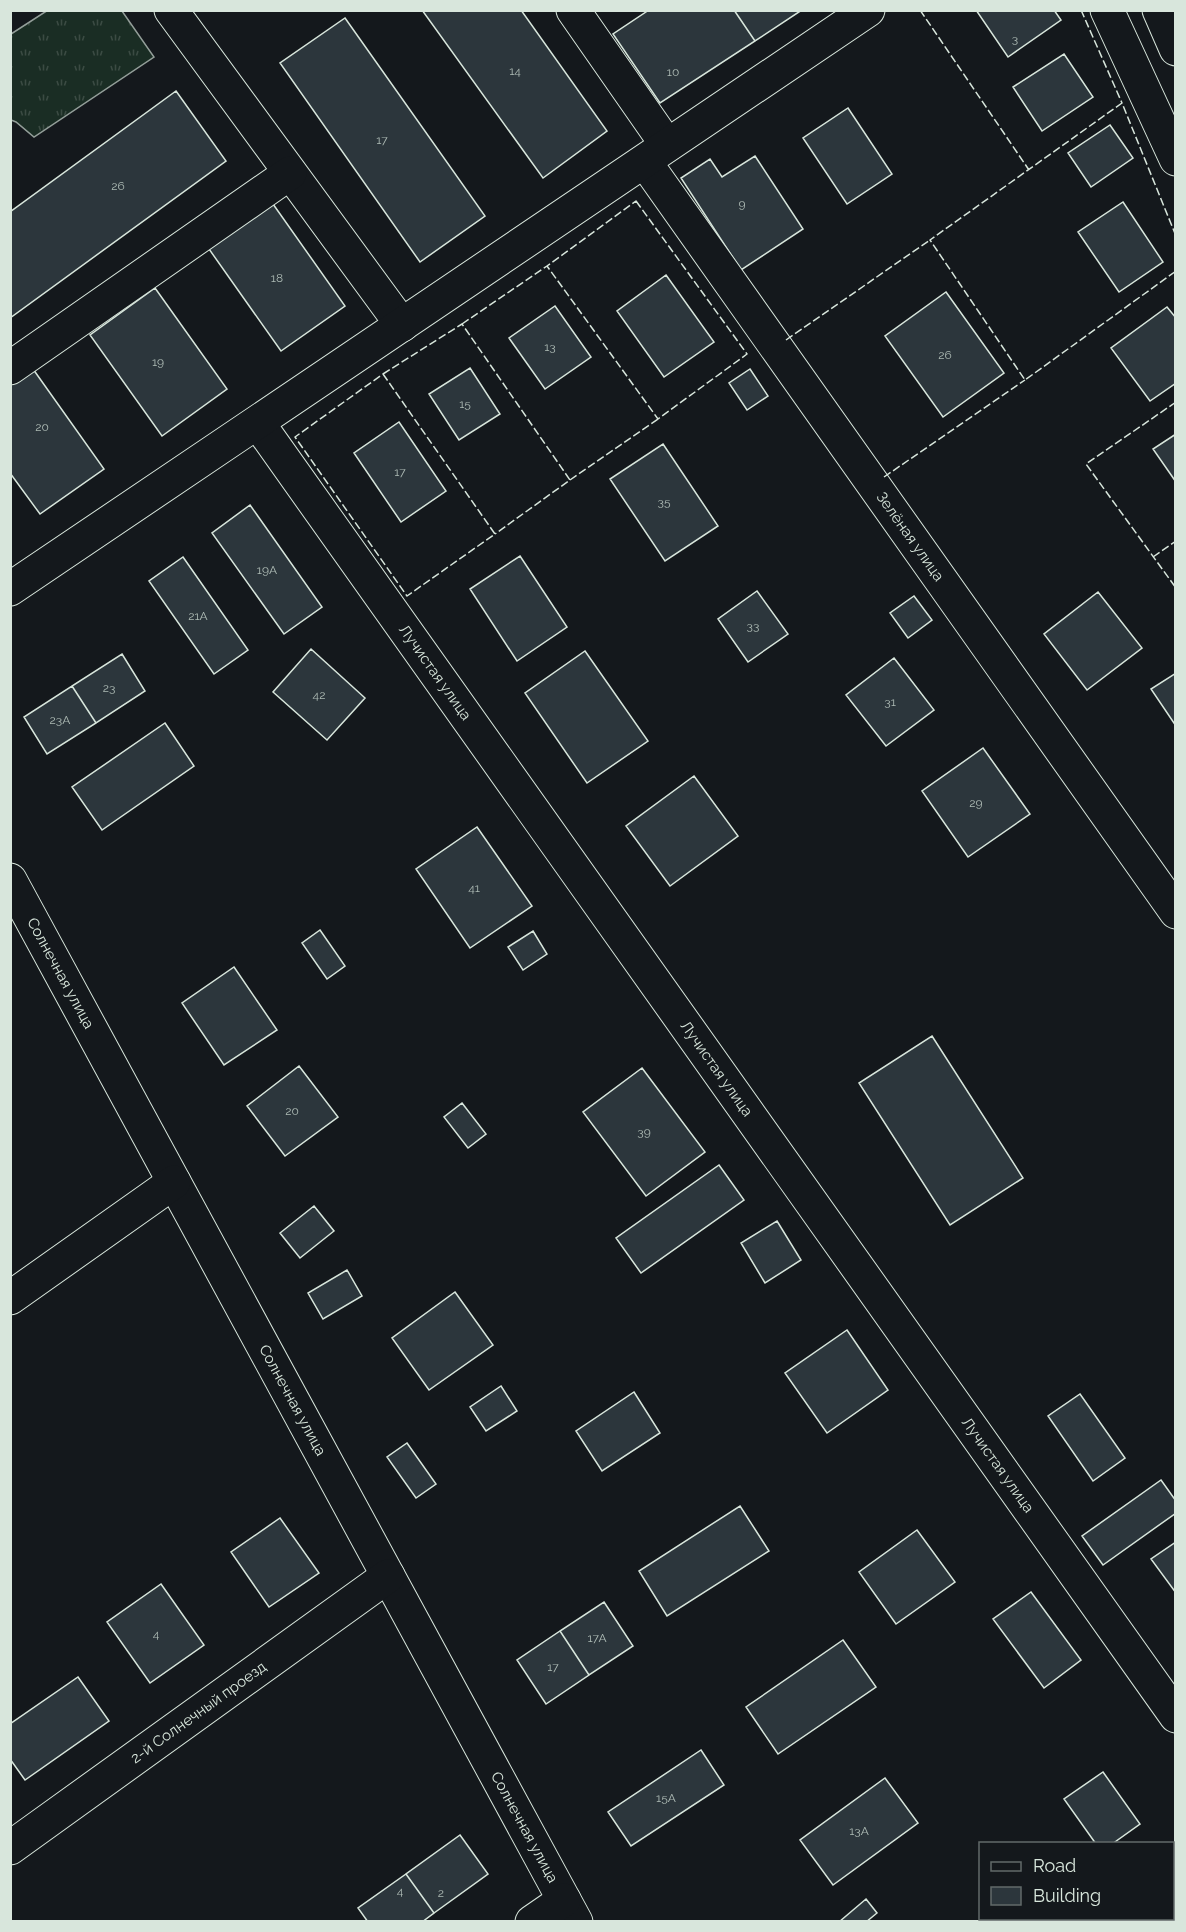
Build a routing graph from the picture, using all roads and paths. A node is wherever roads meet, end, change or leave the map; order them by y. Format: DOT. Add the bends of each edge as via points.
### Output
graph roads {
  1 [pos="171,10"];
  2 [pos="573,10"];
  3 [pos="868,10"];
  4 [pos="1107,10"];
  5 [pos="1159,10"];
  6 [pos="1176,49"];
  7 [pos="656,153"];
  8 [pos="1176,159"];
  9 [pos="290,172"];
  10 [pos="402,325"];
  11 [pos="10,368"];
  12 [pos="258,423"];
  13 [pos="10,589"];
  14 [pos="10,880"];
  15 [pos="1176,912"];
  16 [pos="174,1182"];
  17 [pos="10,1298"];
  18 [pos="388,1576"];
  19 [pos="1176,1716"];
  20 [pos="10,1848"];
  21 [pos="570,1911"];
  22 [pos="532,1922"];
  1 -- 9 [label="street"];
  2 -- 7 [label="street, Зелёная улица"];
  3 -- 7 [label="street"];
  4 -- 8 [label="street"];
  5 -- 6 [label="street"];
  7 -- 10 [label="street"];
  7 -- 15 [label="street, Зелёная улица"];
  9 -- 10 [label="street"];
  9 -- 11 [label="street"];
  10 -- 12 [label="street"];
  12 -- 13 [label="street"];
  12 -- 19 [label="street, Лучистая улица"];
  14 -- 16 [label="street, Солнечная улица"];
  16 -- 17 [label="street"];
  16 -- 18 [label="street, Солнечная улица"];
  18 -- 20 [label="street, 2-й Солнечный проезд"];
  18 -- 21 [label="street, Солнечная улица"];
  21 -- 22 [label="street"];
}
